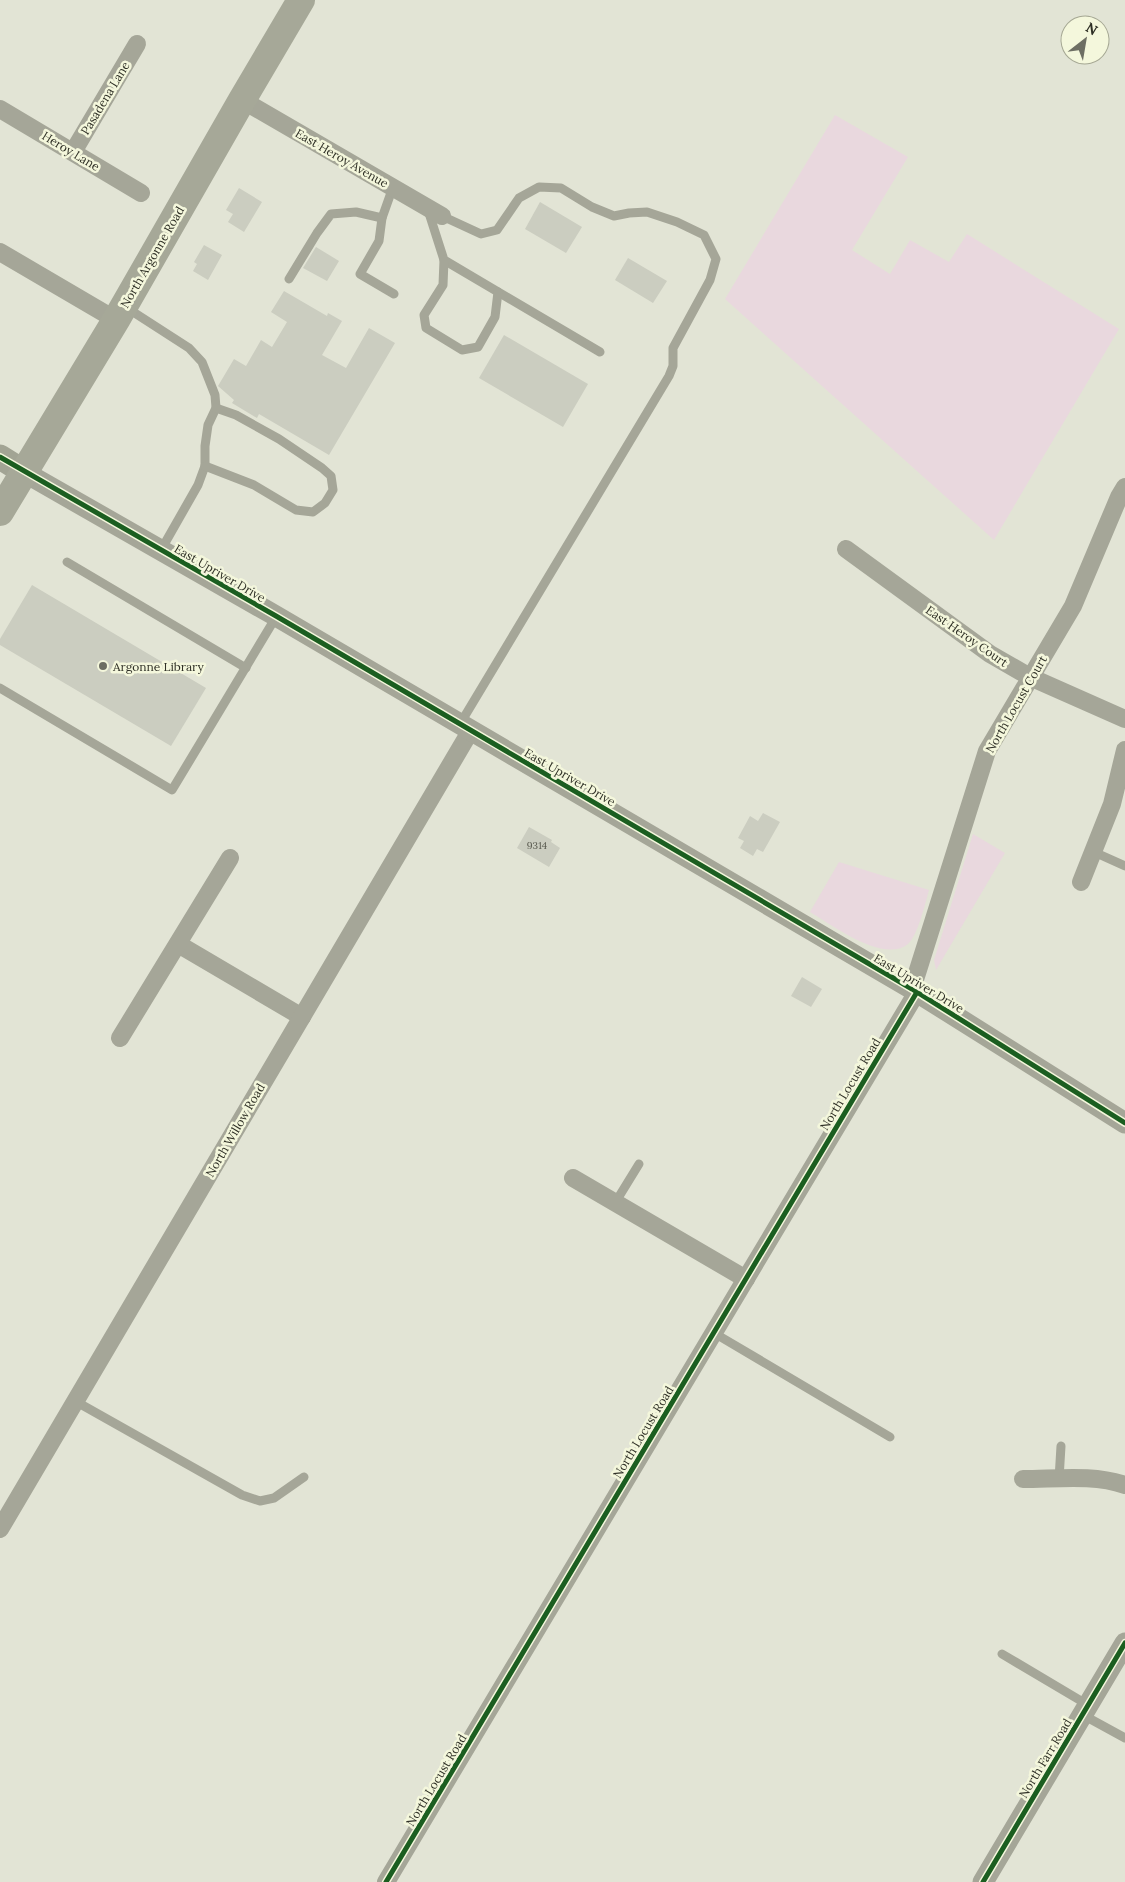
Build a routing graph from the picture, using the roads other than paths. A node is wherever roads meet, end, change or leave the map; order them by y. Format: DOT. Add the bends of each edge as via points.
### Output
graph roads {
  1 [pos="302,0"];
  2 [pos="137,44"];
  3 [pos="242,100"];
  4 [pos="0,109"];
  5 [pos="73,152"];
  6 [pos="393,187"];
  7 [pos="141,193"];
  8 [pos="435,212"];
  9 [pos="382,218"];
  10 [pos="0,252"];
  11 [pos="444,260"];
  12 [pos="289,279"];
  13 [pos="498,292"];
  14 [pos="394,294"];
  15 [pos="120,313"];
  16 [pos="600,352"];
  17 [pos="216,408"];
  18 [pos="0,457"];
  19 [pos="205,466"];
  20 [pos="24,472"];
  21 [pos="1125,487"];
  22 [pos="0,512"];
  23 [pos="846,549"];
  24 [pos="161,550"];
  25 [pos="67,562"];
  26 [pos="276,616"];
  27 [pos="246,668"];
  28 [pos="1030,677"];
  29 [pos="0,688"];
  30 [pos="1125,719"];
  31 [pos="466,727"];
  32 [pos="1125,750"];
  33 [pos="1094,852"];
  34 [pos="230,858"];
  35 [pos="1125,866"];
  36 [pos="1081,882"];
  37 [pos="178,944"];
  38 [pos="915,990"];
  39 [pos="302,1017"];
  40 [pos="120,1038"];
  41 [pos="1125,1123"];
  42 [pos="638,1164"];
  43 [pos="573,1178"];
  44 [pos="615,1203"];
  45 [pos="746,1279"];
  46 [pos="714,1333"];
  47 [pos="75,1401"];
  48 [pos="890,1437"];
  49 [pos="1061,1446"];
  50 [pos="304,1477"];
  51 [pos="1023,1479"];
  52 [pos="1060,1479"];
  53 [pos="1125,1485"];
  54 [pos="0,1530"];
  55 [pos="1125,1644"];
  56 [pos="1002,1654"];
  57 [pos="1086,1710"];
  58 [pos="1125,1738"];
  59 [pos="386,1882"];
  60 [pos="983,1882"];
  1 -- 3 [label="main road, North Argonne Road"];
  2 -- 5 [label="street, Pasadena Lane"];
  3 -- 6 [label="street, East Heroy Avenue"];
  3 -- 15 [label="main road, North Argonne Road"];
  4 -- 5 [label="street, Heroy Lane"];
  5 -- 7 [label="street, Heroy Lane"];
  6 -- 8 [label="street, East Heroy Avenue"];
  6 -- 9 [label="lane"];
  8 -- 11 [label="lane"];
  8 -- 31 [label="lane" via="481,234 497,230 519,198 539,187 561,188 614,216 647,212 676,222 704,235 716,259 710,280 673,348 673,366 669,376"];
  9 -- 12 [label="lane" via="356,212 331,214"];
  9 -- 14 [label="lane" via="378,241 360,274"];
  10 -- 15 [label="street"];
  11 -- 13 [label="lane"];
  11 -- 13 [label="lane" via="443,284 424,315 426,328 462,350 478,347 495,317"];
  13 -- 16 [label="lane"];
  15 -- 17 [label="lane" via="188,348 202,362 215,395"];
  15 -- 20 [label="main road, North Argonne Road"];
  17 -- 19 [label="lane" via="208,425 204,446"];
  17 -- 19 [label="lane" via="236,415 279,439 322,468 331,476 333,490 325,503 313,512 296,510 254,485"];
  18 -- 20 [label="main road, East Upriver Drive"];
  19 -- 24 [label="lane" via="198,485"];
  20 -- 22 [label="main road, North Argonne Road"];
  20 -- 24 [label="street, East Upriver Drive"];
  21 -- 28 [label="street, North Locust Court" via="1073,606"];
  23 -- 28 [label="street, East Heroy Court" via="990,654"];
  24 -- 26 [label="street, East Upriver Drive"];
  25 -- 27 [label="lane"];
  26 -- 27 [label="lane"];
  26 -- 31 [label="street, East Upriver Drive"];
  27 -- 29 [label="lane" via="172,790"];
  28 -- 30 [label="street, East Heroy Court"];
  28 -- 38 [label="street, North Locust Court" via="987,751"];
  31 -- 38 [label="street, East Upriver Drive"];
  31 -- 39 [label="street, North Willow Road"];
  32 -- 33 [label="street" via="1112,804"];
  33 -- 35 [label="lane"];
  33 -- 36 [label="street"];
  34 -- 37 [label="street"];
  37 -- 39 [label="street"];
  37 -- 40 [label="street"];
  38 -- 41 [label="street, East Upriver Drive"];
  38 -- 45 [label="street, North Locust Road"];
  39 -- 47 [label="street, North Willow Road"];
  42 -- 44 [label="lane"];
  43 -- 44 [label="street"];
  44 -- 45 [label="street"];
  45 -- 46 [label="street, North Locust Road"];
  46 -- 48 [label="lane"];
  46 -- 59 [label="street, North Locust Road"];
  47 -- 50 [label="lane" via="242,1495 260,1501 274,1498"];
  47 -- 54 [label="street, North Willow Road"];
  49 -- 52 [label="lane"];
  51 -- 52 [label="street"];
  52 -- 53 [label="street" via="1091,1479"];
  55 -- 57 [label="street, North Farr Road"];
  56 -- 57 [label="lane"];
  57 -- 58 [label="lane"];
  57 -- 60 [label="street, North Farr Road"];
}
